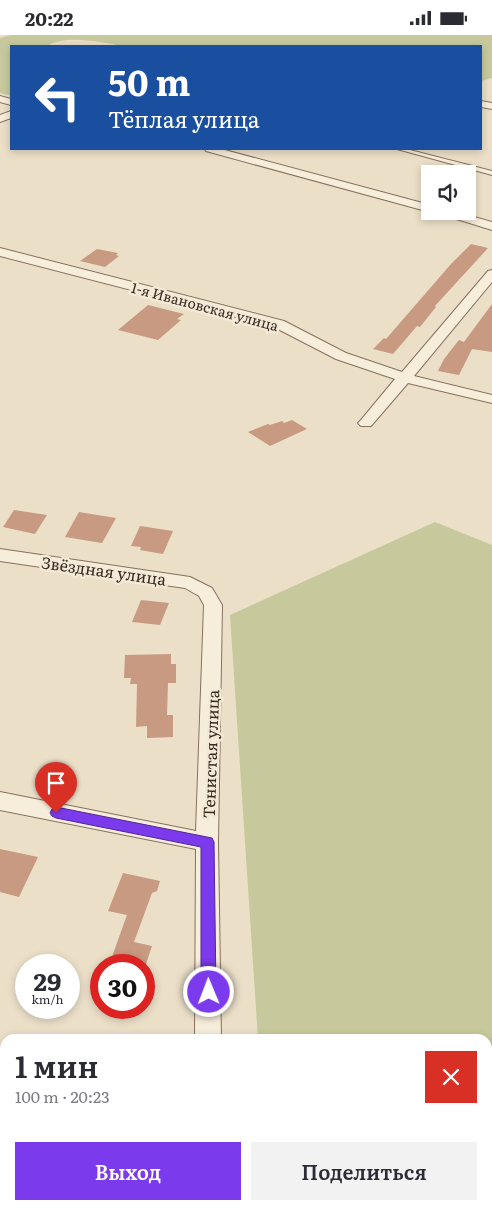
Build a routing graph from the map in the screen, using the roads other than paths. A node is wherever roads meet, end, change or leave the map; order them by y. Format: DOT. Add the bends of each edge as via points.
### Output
graph roads {
  1 [pos="214,150"];
  2 [pos="404,150"];
  3 [pos="492,173"];
  4 [pos="421,207"];
  5 [pos="471,220"];
  6 [pos="492,226"];
  7 [pos="0,252"];
  8 [pos="492,274"];
  9 [pos="406,378"];
  10 [pos="492,399"];
  11 [pos="366,423"];
  12 [pos="0,555"];
  13 [pos="206,592"];
  14 [pos="0,801"];
  15 [pos="207,842"];
  16 [pos="208,1034"];
  1 -- 4 [label="street"];
  2 -- 3 [label="lane"];
  5 -- 6 [label="street"];
  7 -- 9 [label="street, 1-я Ивановская улица" via="279,325 341,356"];
  8 -- 9 [label="street"];
  9 -- 10 [label="street, 1-я Ивановская улица"];
  9 -- 11 [label="street"];
  12 -- 13 [label="street, Звёздная улица" via="190,583"];
  13 -- 15 [label="street, Тенистая улица" via="213,605 214,623"];
  14 -- 15 [label="street"];
  15 -- 16 [label="street, Тенистая улица"];
}
